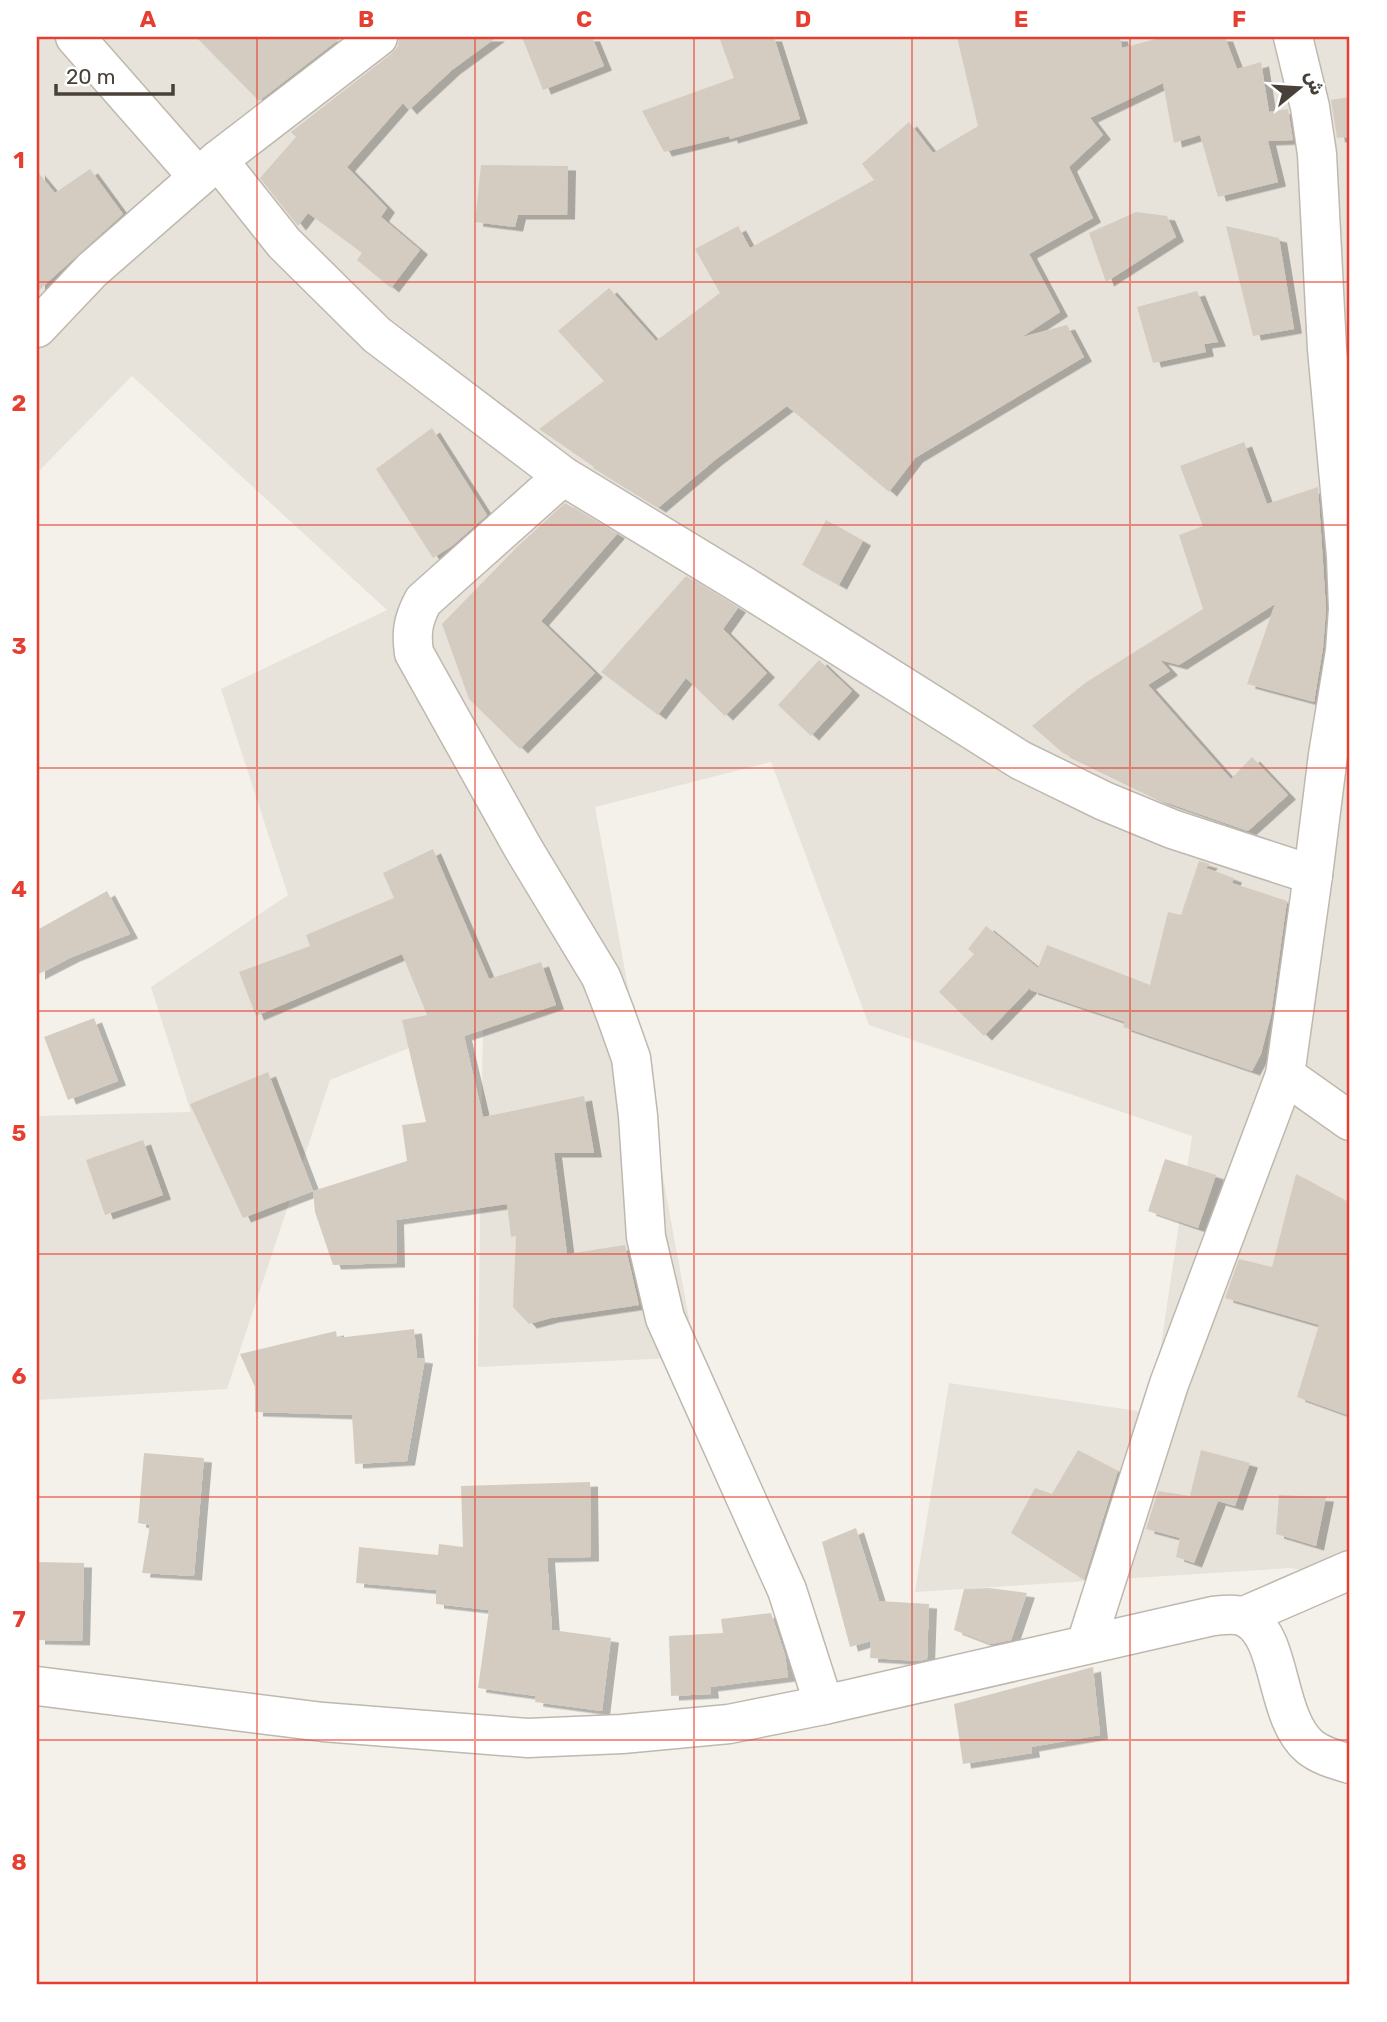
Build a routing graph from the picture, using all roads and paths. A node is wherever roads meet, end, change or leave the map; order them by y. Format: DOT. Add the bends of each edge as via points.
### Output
graph roads {
  1 [pos="75,37"];
  2 [pos="378,37"];
  3 [pos="1293,37"];
  4 [pos="208,169"];
  5 [pos="37,328"];
  6 [pos="564,476"];
  7 [pos="1313,875"];
  8 [pos="1285,1075"];
  9 [pos="1350,1121"];
  10 [pos="1350,1570"];
  11 [pos="1244,1616"];
  12 [pos="1086,1644"];
  13 [pos="37,1686"];
  14 [pos="824,1705"];
  15 [pos="1350,1764"];
  1 -- 4 [label="street"];
  2 -- 4 [label="street"];
  3 -- 7 [label="street" via="1317,154 1348,609"];
  4 -- 5 [label="street" via="92,270"];
  4 -- 6 [label="street" via="377,335"];
  6 -- 7 [label="street" via="1020,760 1104,802 1172,829"];
  6 -- 14 [label="street" via="423,601 411,633 414,653 601,977 631,1058 646,1237 665,1318 782,1578"];
  7 -- 8 [label="street"];
  8 -- 9 [label="street"];
  8 -- 12 [label="street" via="1169,1384"];
  10 -- 11 [label="street"];
  11 -- 12 [label="street" via="1213,1616"];
  11 -- 15 [label="street" via="1268,1643 1297,1733 1311,1748"];
  12 -- 14 [label="street"];
  13 -- 14 [label="street" via="323,1722 528,1738 729,1724"];
}
